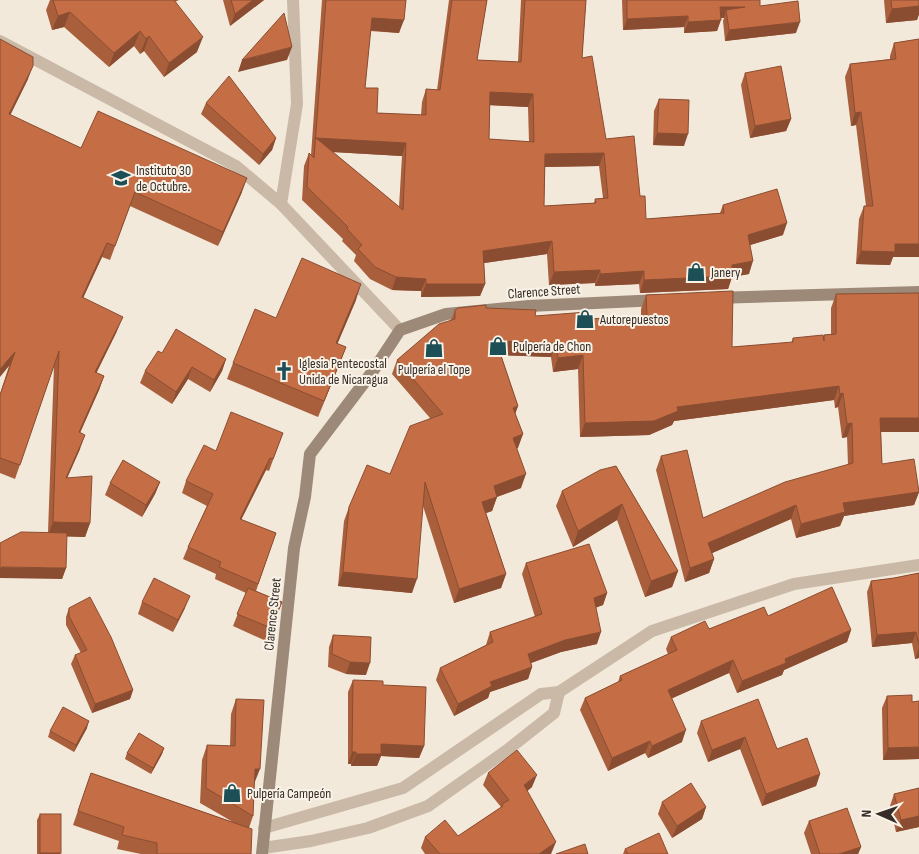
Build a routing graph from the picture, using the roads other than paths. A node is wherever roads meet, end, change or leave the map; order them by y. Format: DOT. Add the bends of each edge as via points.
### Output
graph roads {
  1 [pos="293,0"];
  2 [pos="0,41"];
  3 [pos="281,204"];
  4 [pos="919,292"];
  5 [pos="700,298"];
  6 [pos="671,300"];
  7 [pos="400,330"];
  8 [pos="919,565"];
  9 [pos="559,692"];
  10 [pos="264,828"];
  11 [pos="262,851"];
  1 -- 3 [label="street" via="297,104"];
  2 -- 3 [label="street" via="236,166"];
  3 -- 7 [label="street"];
  4 -- 5 [label="street"];
  6 -- 7 [label="street, Clarence Street" via="529,306 446,314"];
  7 -- 10 [label="street, Clarence Street" via="310,454 306,497 294,548"];
  8 -- 9 [label="street" via="794,584 652,631"];
  9 -- 10 [label="street" via="541,694 404,788"];
  9 -- 11 [label="street" via="554,713 428,806 368,828"];
  10 -- 11 [label="street, Clarence Street"];
}
